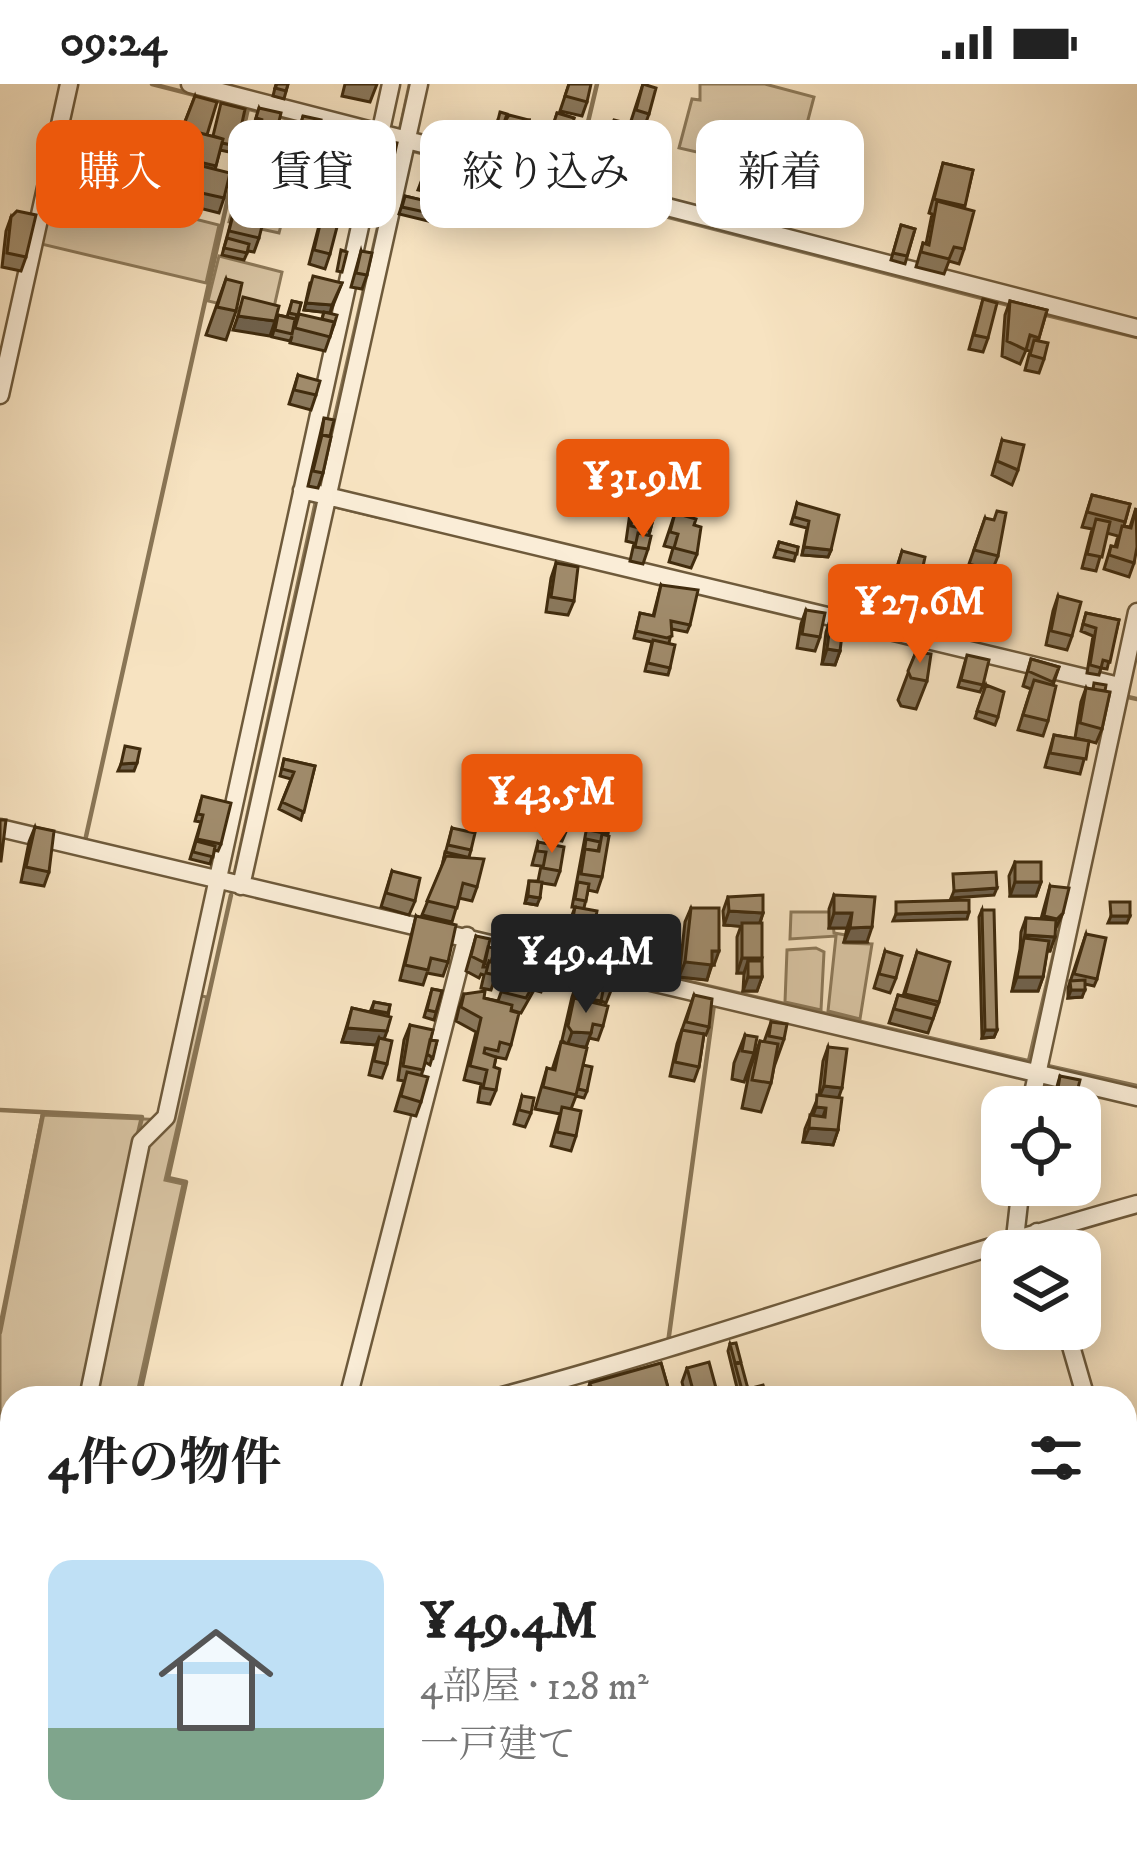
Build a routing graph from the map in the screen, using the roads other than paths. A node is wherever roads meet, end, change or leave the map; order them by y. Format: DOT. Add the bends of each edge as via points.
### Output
graph roads {
  1 [pos="69,84"];
  2 [pos="190,84"];
  3 [pos="391,84"];
  4 [pos="418,84"];
  5 [pos="335,120"];
  6 [pos="395,120"];
  7 [pos="396,135"];
  8 [pos="375,228"];
  9 [pos="375,228"];
  10 [pos="1137,328"];
  11 [pos="0,394"];
  12 [pos="316,494"];
  13 [pos="1137,613"];
  14 [pos="1119,686"];
  15 [pos="0,827"];
  16 [pos="220,875"];
  17 [pos="242,880"];
  18 [pos="467,936"];
  19 [pos="1035,1067"];
  20 [pos="1033,1086"];
  21 [pos="1137,1097"];
  22 [pos="1137,1204"];
  23 [pos="1066,1230"];
  24 [pos="981,1249"];
  25 [pos="1072,1350"];
  26 [pos="90,1386"];
  27 [pos="351,1386"];
  28 [pos="540,1386"];
  29 [pos="1083,1386"];
  1 -- 11 [label="street"];
  2 -- 5 [label="street"];
  3 -- 6 [label="street"];
  4 -- 7 [label="street"];
  7 -- 10 [label="street"];
  8 -- 12 [label="street"];
  9 -- 12 [label="street"];
  12 -- 14 [label="street"];
  12 -- 16 [label="street"];
  12 -- 17 [label="street"];
  13 -- 14 [label="street"];
  14 -- 19 [label="street"];
  15 -- 16 [label="street"];
  16 -- 17 [label="street"];
  16 -- 26 [label="street" via="166,1117 141,1142"];
  17 -- 18 [label="street"];
  18 -- 19 [label="street"];
  18 -- 27 [label="street"];
  19 -- 20 [label="street"];
  19 -- 21 [label="street"];
  22 -- 23 [label="street"];
  24 -- 28 [label="street"];
  25 -- 29 [label="street"];
}
